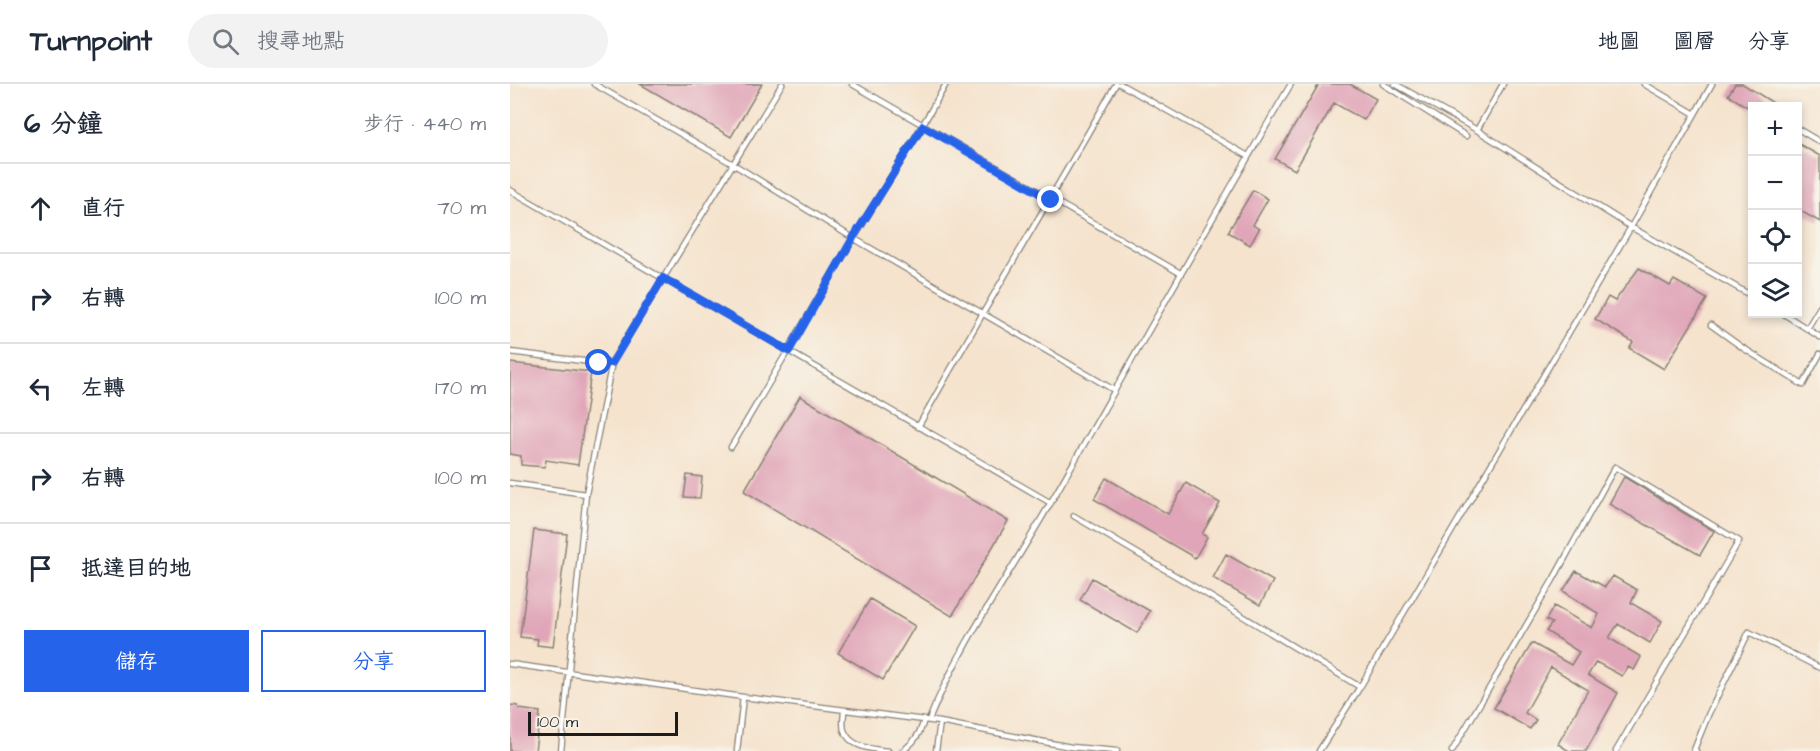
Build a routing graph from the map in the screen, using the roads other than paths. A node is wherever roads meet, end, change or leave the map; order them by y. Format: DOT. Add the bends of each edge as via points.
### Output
graph roads {
  1 [pos="594,84"];
  2 [pos="782,84"];
  3 [pos="852,84"];
  4 [pos="945,84"];
  5 [pos="1118,84"];
  6 [pos="1291,84"];
  7 [pos="1383,84"];
  8 [pos="1395,84"];
  9 [pos="1503,84"];
  10 [pos="1644,84"];
  11 [pos="1712,84"];
  12 [pos="1695,114"];
  13 [pos="923,126"];
  14 [pos="1477,130"];
  15 [pos="1802,132"];
  16 [pos="1466,136"];
  17 [pos="1820,142"];
  18 [pos="1248,156"];
  19 [pos="733,164"];
  20 [pos="510,190"];
  21 [pos="1051,200"];
  22 [pos="1631,227"];
  23 [pos="853,238"];
  24 [pos="1180,273"];
  25 [pos="663,278"];
  26 [pos="1748,294"];
  27 [pos="1820,307"];
  28 [pos="981,314"];
  29 [pos="1791,318"];
  30 [pos="1711,326"];
  31 [pos="1808,327"];
  32 [pos="1820,337"];
  33 [pos="789,351"];
  34 [pos="510,352"];
  35 [pos="1820,354"];
  36 [pos="612,363"];
  37 [pos="1114,390"];
  38 [pos="918,428"];
  39 [pos="731,447"];
  40 [pos="510,483"];
  41 [pos="586,494"];
  42 [pos="1051,503"];
  43 [pos="1074,516"];
  44 [pos="510,664"];
  45 [pos="1820,668"];
  46 [pos="568,672"];
  47 [pos="1360,687"];
  48 [pos="743,697"];
  49 [pos="844,710"];
  50 [pos="926,720"];
  51 [pos="940,722"];
  52 [pos="561,751"];
  53 [pos="737,751"];
  54 [pos="888,751"];
  55 [pos="902,751"];
  56 [pos="936,751"];
  57 [pos="1117,751"];
  58 [pos="1319,751"];
  59 [pos="1452,751"];
  60 [pos="1616,751"];
  61 [pos="1696,751"];
  1 -- 19 [label="lane"];
  2 -- 19 [label="lane"];
  3 -- 13 [label="lane"];
  4 -- 13 [label="lane"];
  5 -- 18 [label="lane"];
  5 -- 21 [label="lane"];
  6 -- 18 [label="lane"];
  7 -- 16 [label="lane"];
  8 -- 14 [label="lane"];
  9 -- 14 [label="lane"];
  10 -- 12 [label="lane"];
  11 -- 12 [label="lane"];
  12 -- 22 [label="lane"];
  13 -- 21 [label="lane"];
  13 -- 23 [label="lane"];
  14 -- 22 [label="lane"];
  15 -- 17 [label="lane"];
  18 -- 24 [label="lane"];
  19 -- 23 [label="lane"];
  19 -- 25 [label="lane"];
  20 -- 25 [label="lane"];
  21 -- 24 [label="lane"];
  21 -- 28 [label="lane"];
  22 -- 26 [label="lane"];
  22 -- 47 [label="lane"];
  23 -- 28 [label="lane"];
  23 -- 33 [label="lane"];
  24 -- 37 [label="lane"];
  25 -- 33 [label="lane"];
  25 -- 36 [label="lane"];
  27 -- 31 [label="lane"];
  28 -- 37 [label="lane"];
  28 -- 38 [label="lane"];
  29 -- 31 [label="lane"];
  30 -- 35 [label="lane" via="1803,385"];
  31 -- 32 [label="lane"];
  33 -- 38 [label="lane"];
  33 -- 39 [label="lane"];
  34 -- 36 [label="lane"];
  36 -- 41 [label="lane"];
  37 -- 42 [label="lane"];
  38 -- 42 [label="lane"];
  40 -- 41 [label="lane"];
  41 -- 46 [label="lane"];
  42 -- 50 [label="lane"];
  43 -- 47 [label="lane"];
  44 -- 46 [label="lane"];
  45 -- 61 [label="lane" via="1749,632 1709,713"];
  46 -- 48 [label="lane"];
  46 -- 52 [label="lane"];
  47 -- 58 [label="lane"];
  48 -- 49 [label="lane"];
  48 -- 53 [label="lane"];
  49 -- 50 [label="lane"];
  49 -- 54 [label="lane" via="844,730 852,741"];
  50 -- 51 [label="lane"];
  50 -- 55 [label="lane" via="911,745"];
  51 -- 56 [label="lane"];
  51 -- 57 [label="lane" via="1071,747"];
  59 -- 60 [label="lane" via="1615,466 1739,541"];
}
